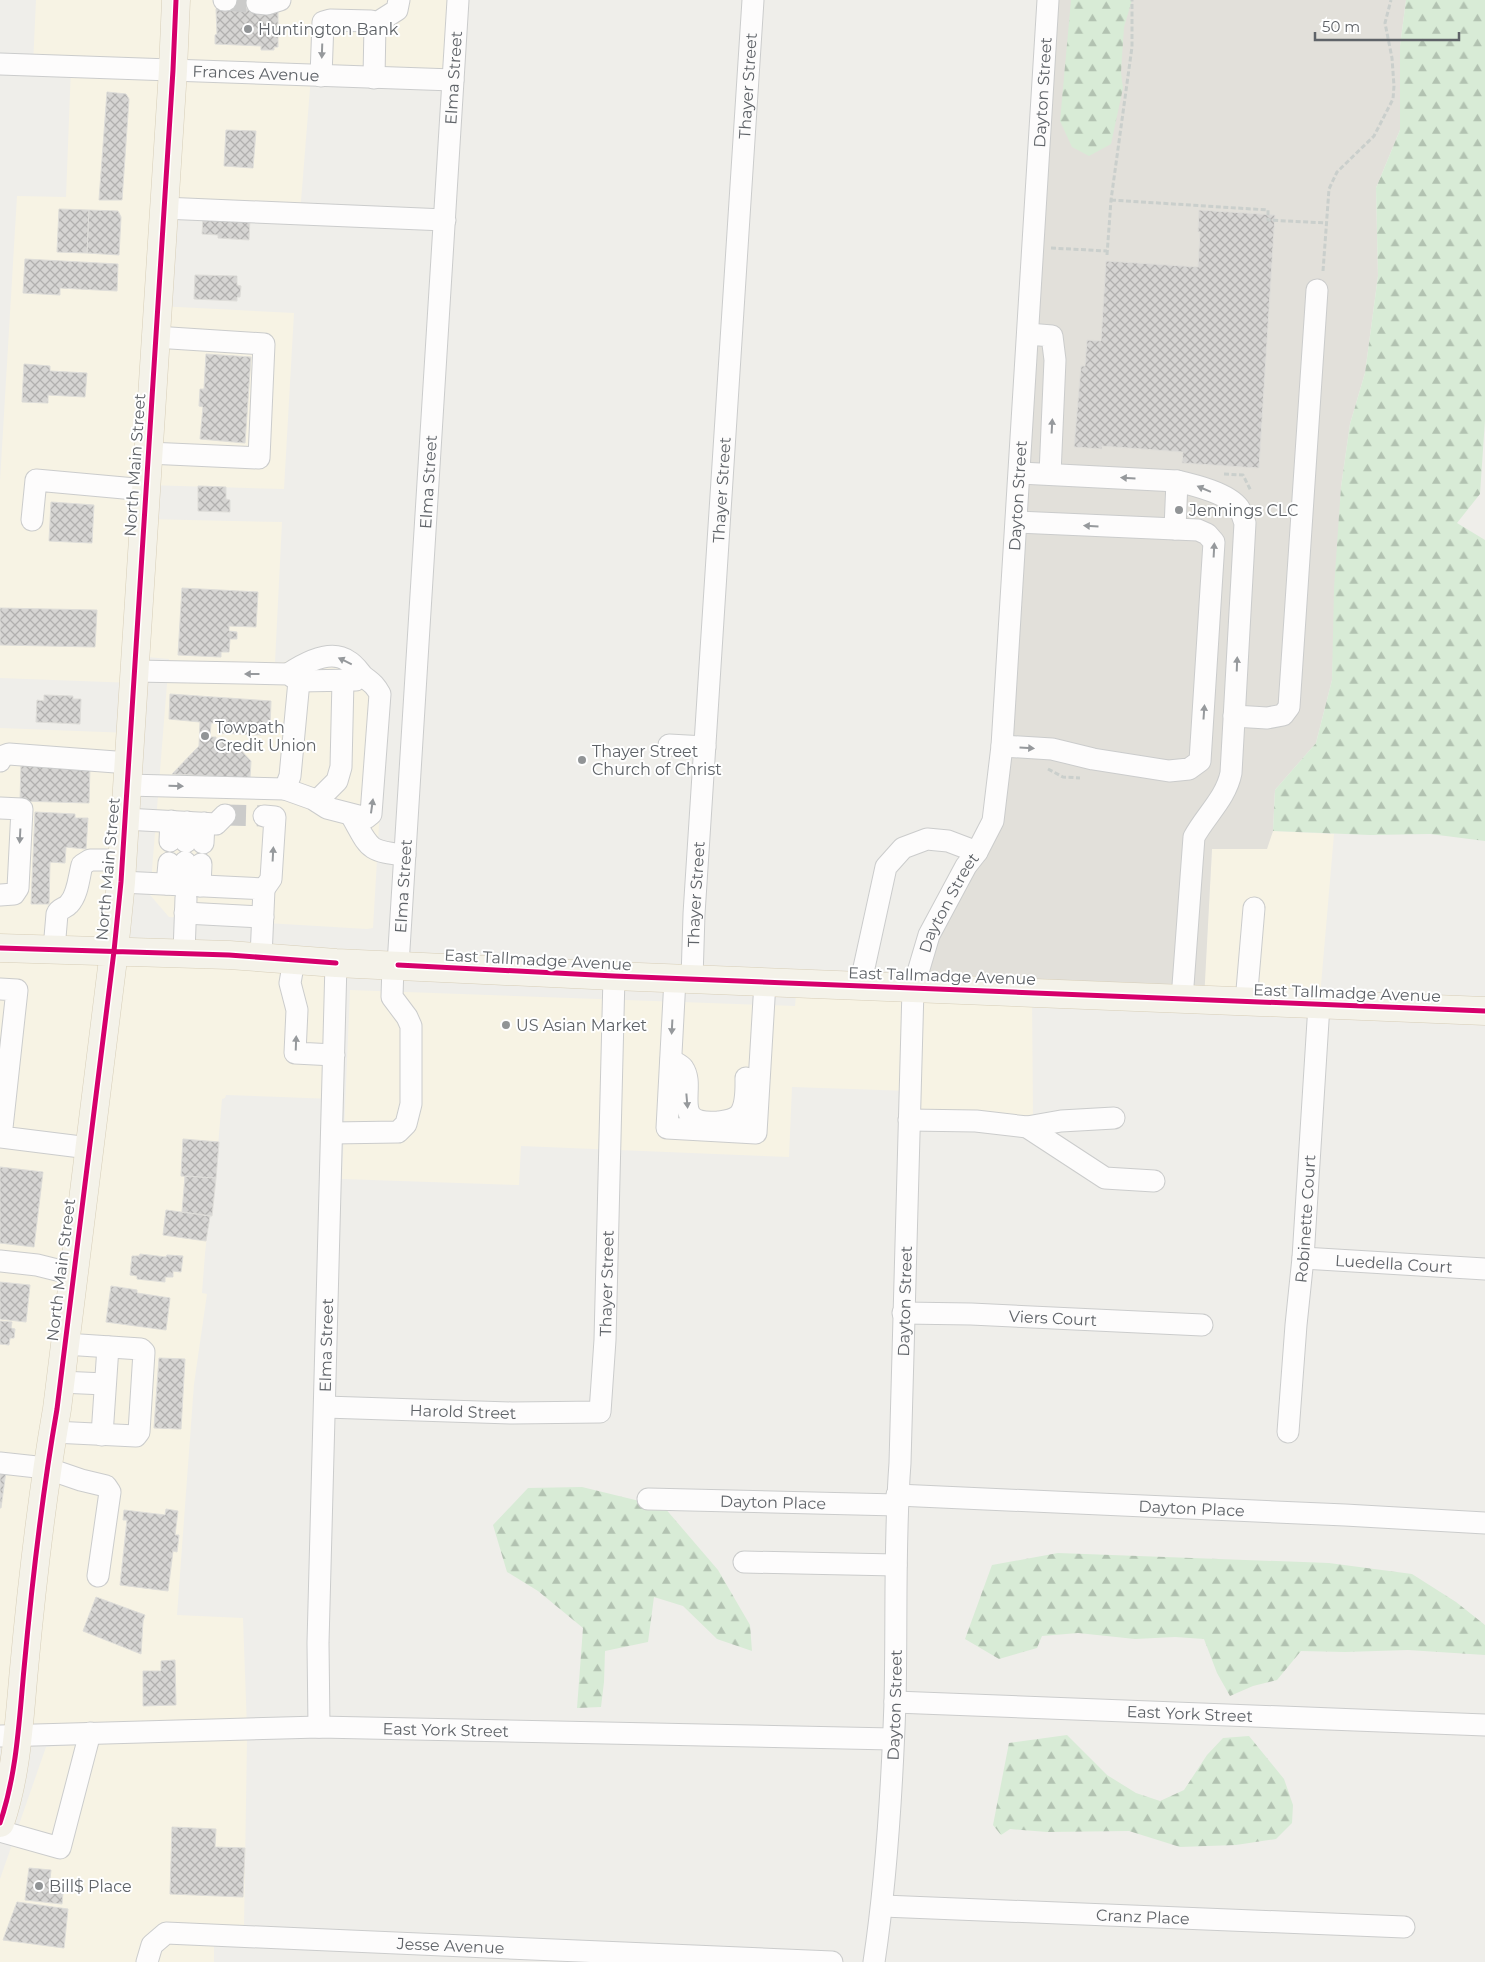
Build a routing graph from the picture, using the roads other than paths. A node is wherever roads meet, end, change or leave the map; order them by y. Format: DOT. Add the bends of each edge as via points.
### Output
graph roads {
  1 [pos="176,0"];
  2 [pos="280,0"];
  3 [pos="399,0"];
  4 [pos="458,0"];
  5 [pos="752,0"];
  6 [pos="1048,0"];
  7 [pos="257,3"];
  8 [pos="375,24"];
  9 [pos="0,64"];
  10 [pos="173,70"];
  11 [pos="321,76"];
  12 [pos="374,78"];
  13 [pos="453,80"];
  14 [pos="163,208"];
  15 [pos="444,220"];
  16 [pos="1317,290"];
  17 [pos="1028,334"];
  18 [pos="155,337"];
  19 [pos="148,453"];
  20 [pos="1020,473"];
  21 [pos="1050,474"];
  22 [pos="1177,481"];
  23 [pos="146,490"];
  24 [pos="32,520"];
  25 [pos="1017,522"];
  26 [pos="1175,529"];
  27 [pos="135,671"];
  28 [pos="293,678"];
  29 [pos="367,679"];
  30 [pos="343,680"];
  31 [pos="1235,715"];
  32 [pos="669,745"];
  33 [pos="1002,746"];
  34 [pos="705,747"];
  35 [pos="0,760"];
  36 [pos="128,774"];
  37 [pos="285,788"];
  38 [pos="316,801"];
  39 [pos="0,808"];
  40 [pos="352,815"];
  41 [pos="264,816"];
  42 [pos="125,819"];
  43 [pos="192,838"];
  44 [pos="977,852"];
  45 [pos="405,855"];
  46 [pos="122,871"];
  47 [pos="184,885"];
  48 [pos="264,889"];
  49 [pos="0,895"];
  50 [pos="1254,908"];
  51 [pos="185,913"];
  52 [pos="263,917"];
  53 [pos="0,948"];
  54 [pos="54,949"];
  55 [pos="114,951"];
  56 [pos="184,953"];
  57 [pos="261,957"];
  58 [pos="294,960"];
  59 [pos="336,963"];
  60 [pos="396,965"];
  61 [pos="614,976"];
  62 [pos="684,979"];
  63 [pos="764,982"];
  64 [pos="860,986"];
  65 [pos="0,989"];
  66 [pos="913,989"];
  67 [pos="1182,999"];
  68 [pos="1246,1002"];
  69 [pos="1319,1005"];
  70 [pos="1485,1011"];
  71 [pos="334,1055"];
  72 [pos="4,1069"];
  73 [pos="1114,1118"];
  74 [pos="909,1120"];
  75 [pos="1027,1127"];
  76 [pos="332,1133"];
  77 [pos="89,1148"];
  78 [pos="1154,1181"];
  79 [pos="1303,1258"];
  80 [pos="0,1261"];
  81 [pos="1485,1269"];
  82 [pos="73,1274"];
  83 [pos="904,1313"];
  84 [pos="1202,1325"];
  85 [pos="65,1344"];
  86 [pos="108,1347"];
  87 [pos="60,1382"];
  88 [pos="105,1384"];
  89 [pos="324,1406"];
  90 [pos="600,1412"];
  91 [pos="53,1432"];
  92 [pos="1288,1432"];
  93 [pos="102,1435"];
  94 [pos="0,1463"];
  95 [pos="46,1468"];
  96 [pos="648,1499"];
  97 [pos="897,1500"];
  98 [pos="1485,1523"];
  99 [pos="744,1562"];
  100 [pos="896,1565"];
  101 [pos="98,1576"];
  102 [pos="895,1702"];
  103 [pos="1485,1725"];
  104 [pos="319,1727"];
  105 [pos="90,1733"];
  106 [pos="9,1736"];
  107 [pos="892,1739"];
  108 [pos="0,1823"];
  109 [pos="0,1831"];
  110 [pos="882,1906"];
  111 [pos="1404,1927"];
  112 [pos="500,1955"];
  113 [pos="147,1962"];
  114 [pos="832,1962"];
  115 [pos="874,1962"];
  1 -- 10 [label="main road, North Main Street"];
  2 -- 7 [label="street"];
  3 -- 8 [label="street" via="397,10"];
  4 -- 13 [label="street, Elma Street"];
  5 -- 34 [label="street, Thayer Street"];
  6 -- 17 [label="street, Dayton Street"];
  8 -- 11 [label="street, one-way" via="371,21 323,22"];
  8 -- 12 [label="street"];
  9 -- 10 [label="street, Frances Avenue"];
  10 -- 11 [label="street, Frances Avenue"];
  10 -- 14 [label="main road, North Main Street"];
  11 -- 12 [label="street, Frances Avenue"];
  12 -- 13 [label="street, Frances Avenue"];
  13 -- 15 [label="street, Elma Street"];
  14 -- 15 [label="street"];
  14 -- 18 [label="main road, North Main Street"];
  15 -- 45 [label="street, Elma Street"];
  16 -- 31 [label="street" via="1289,707 1283,715 1267,718"];
  17 -- 20 [label="street, Dayton Street"];
  21 -- 17 [label="street, one-way" via="1055,360 1052,336"];
  18 -- 19 [label="main road, North Main Street"];
  18 -- 19 [label="street" via="264,344 259,458"];
  19 -- 23 [label="main road, North Main Street"];
  20 -- 21 [label="street"];
  20 -- 25 [label="street, Dayton Street"];
  22 -- 21 [label="street, one-way"];
  22 -- 26 [label="street"];
  31 -- 22 [label="street, one-way" via="1245,523 1239,508 1226,498"];
  23 -- 24 [label="street" via="36,480"];
  23 -- 27 [label="main road, North Main Street"];
  26 -- 25 [label="street, one-way"];
  25 -- 33 [label="street, Dayton Street"];
  33 -- 26 [label="street, one-way" via="1052,749 1093,759 1169,770 1189,769 1200,761 1214,542 1198,530"];
  28 -- 27 [label="street, one-way"];
  27 -- 36 [label="main road, North Main Street"];
  29 -- 28 [label="street, one-way" via="348,660 332,656 316,659"];
  28 -- 30 [label="street"];
  28 -- 37 [label="street" via="290,776"];
  29 -- 30 [label="street"];
  40 -- 29 [label="street, one-way" via="366,818 372,814 380,694 373,682"];
  30 -- 38 [label="street" via="341,767 337,781"];
  31 -- 67 [label="street" via="1229,784 1194,837"];
  32 -- 34 [label="street"];
  33 -- 44 [label="street, Dayton Street" via="993,821"];
  34 -- 62 [label="street, Thayer Street" via="694,914"];
  35 -- 36 [label="street" via="9,754"];
  36 -- 37 [label="street, one-way"];
  36 -- 42 [label="main road, North Main Street"];
  37 -- 38 [label="street"];
  38 -- 40 [label="street" via="327,808"];
  39 -- 49 [label="street, one-way" via="22,809 18,888 14,894"];
  40 -- 45 [label="street" via="368,845 375,851"];
  48 -- 41 [label="street, one-way" via="271,879 274,817"];
  42 -- 43 [label="street"];
  42 -- 46 [label="main road, North Main Street"];
  43 -- 47 [label="street"];
  43 -- 47 [label="street"];
  44 -- 64 [label="street" via="927,839 903,848 886,866"];
  44 -- 66 [label="street, Dayton Street" via="966,866 929,935"];
  45 -- 60 [label="street, Elma Street"];
  46 -- 47 [label="street"];
  46 -- 54 [label="street" via="90,860 82,864 74,897 58,910"];
  46 -- 55 [label="main road, North Main Street"];
  47 -- 48 [label="street"];
  47 -- 51 [label="street"];
  48 -- 52 [label="street"];
  50 -- 68 [label="street"];
  51 -- 52 [label="street"];
  51 -- 56 [label="street"];
  52 -- 57 [label="street"];
  53 -- 54 [label="main road, East Tallmadge Avenue"];
  54 -- 55 [label="main road, East Tallmadge Avenue"];
  55 -- 56 [label="main road, East Tallmadge Avenue"];
  55 -- 77 [label="main road, North Main Street"];
  56 -- 57 [label="main road, East Tallmadge Avenue"];
  57 -- 58 [label="main road, East Tallmadge Avenue"];
  58 -- 59 [label="main road, East Tallmadge Avenue"];
  71 -- 58 [label="street, one-way" via="295,1053 297,1010 290,983"];
  59 -- 60 [label="main road, East Tallmadge Avenue"];
  59 -- 71 [label="street, Elma Street"];
  60 -- 61 [label="main road, East Tallmadge Avenue"];
  60 -- 76 [label="street, Elma Street" via="392,997 412,1026 411,1104 406,1124 398,1132"];
  61 -- 62 [label="main road, East Tallmadge Avenue"];
  61 -- 90 [label="street, Thayer Street" via="605,1340"];
  62 -- 63 [label="main road, East Tallmadge Avenue"];
  62 -- 63 [label="street, Thayer Street, one-way" via="671,1060 667,1128 756,1133"];
  63 -- 64 [label="main road, East Tallmadge Avenue"];
  64 -- 66 [label="main road, East Tallmadge Avenue"];
  65 -- 72 [label="street" via="17,990"];
  66 -- 67 [label="main road, East Tallmadge Avenue"];
  66 -- 74 [label="street, Dayton Street"];
  67 -- 68 [label="main road, East Tallmadge Avenue"];
  68 -- 69 [label="main road, East Tallmadge Avenue"];
  69 -- 70 [label="main road, East Tallmadge Avenue"];
  69 -- 79 [label="street, Robinette Court"];
  71 -- 76 [label="street, Elma Street"];
  72 -- 77 [label="street" via="1,1137"];
  73 -- 75 [label="street" via="1060,1121"];
  74 -- 75 [label="street" via="976,1121"];
  74 -- 83 [label="street, Dayton Street"];
  75 -- 78 [label="street" via="1105,1178"];
  76 -- 89 [label="street, Elma Street"];
  77 -- 82 [label="main road, North Main Street"];
  79 -- 81 [label="street, Luedella Court"];
  79 -- 92 [label="street, Robinette Court"];
  80 -- 82 [label="street" via="37,1265"];
  82 -- 85 [label="main road, North Main Street"];
  83 -- 84 [label="street, Viers Court"];
  83 -- 97 [label="street, Dayton Street"];
  85 -- 86 [label="street"];
  85 -- 87 [label="main road, North Main Street"];
  86 -- 88 [label="street"];
  86 -- 93 [label="street" via="141,1349 144,1352 139,1432 136,1436"];
  87 -- 88 [label="street"];
  87 -- 91 [label="main road, North Main Street"];
  88 -- 93 [label="street"];
  89 -- 90 [label="street, Harold Street" via="512,1414"];
  89 -- 104 [label="street, Elma Street"];
  91 -- 93 [label="street"];
  91 -- 95 [label="main road, North Main Street"];
  94 -- 95 [label="street"];
  95 -- 101 [label="street" via="106,1486 110,1492"];
  95 -- 106 [label="main road, North Main Street" via="24,1669"];
  96 -- 97 [label="street, Dayton Place"];
  97 -- 98 [label="street, Dayton Place" via="1345,1515"];
  97 -- 100 [label="street, Dayton Street"];
  99 -- 100 [label="street"];
  100 -- 102 [label="street, Dayton Street"];
  102 -- 103 [label="street, East York Street"];
  102 -- 107 [label="street, Dayton Street"];
  104 -- 105 [label="street, East York Street"];
  104 -- 107 [label="street, East York Street"];
  105 -- 106 [label="street, East York Street"];
  105 -- 109 [label="street" via="60,1848"];
  106 -- 108 [label="main road, North Main Street" via="7,1802"];
  107 -- 110 [label="street, Dayton Street"];
  110 -- 111 [label="street, Cranz Place"];
  110 -- 115 [label="street, Dayton Street"];
  112 -- 113 [label="street, Jesse Avenue" via="166,1933 152,1945"];
  112 -- 114 [label="street, Jesse Avenue" via="582,1950"];
}
